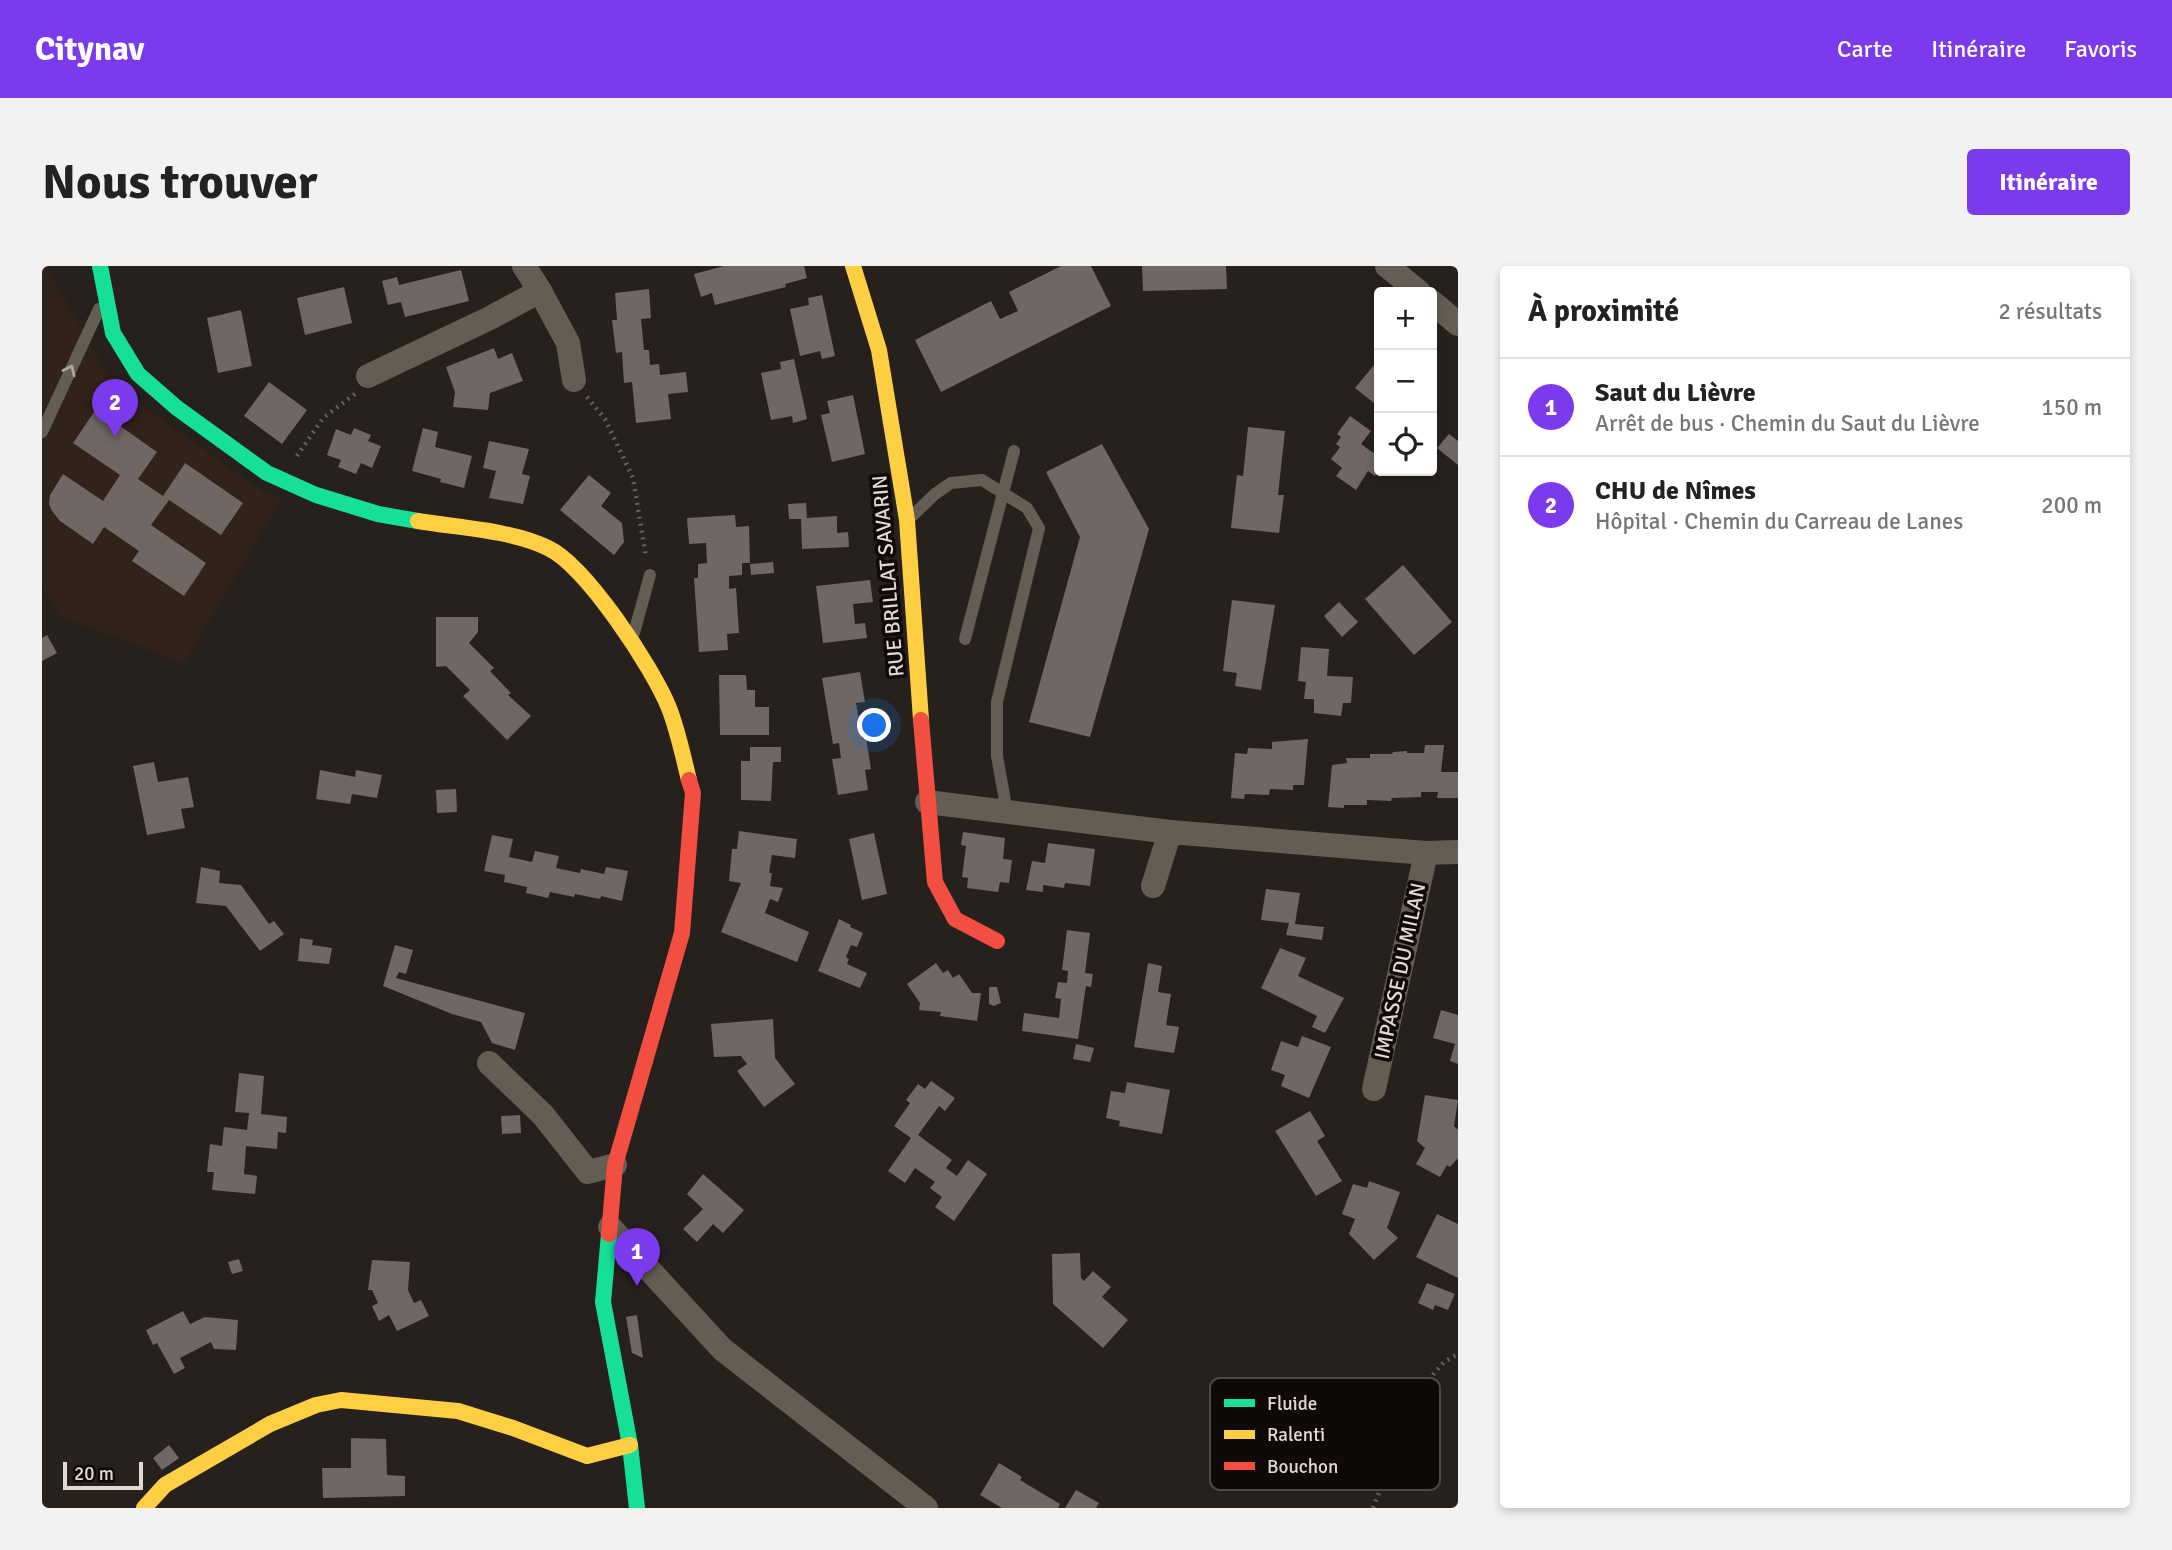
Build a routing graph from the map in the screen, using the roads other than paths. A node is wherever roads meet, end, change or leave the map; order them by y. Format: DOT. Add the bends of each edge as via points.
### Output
graph roads {
  1 [pos="100,266"];
  2 [pos="524,266"];
  3 [pos="853,266"];
  4 [pos="1387,266"];
  5 [pos="1413,287"];
  6 [pos="540,291"];
  7 [pos="105,296"];
  8 [pos="1437,306"];
  9 [pos="1458,324"];
  10 [pos="368,376"];
  11 [pos="574,380"];
  12 [pos="42,432"];
  13 [pos="1014,451"];
  14 [pos="1003,493"];
  15 [pos="908,520"];
  16 [pos="650,575"];
  17 [pos="965,639"];
  18 [pos="632,640"];
  19 [pos="927,802"];
  20 [pos="1007,812"];
  21 [pos="1170,832"];
  22 [pos="1458,852"];
  23 [pos="1426,853"];
  24 [pos="1153,887"];
  25 [pos="997,941"];
  26 [pos="489,1063"];
  27 [pos="1374,1089"];
  28 [pos="615,1165"];
  29 [pos="610,1227"];
  30 [pos="630,1445"];
  31 [pos="144,1508"];
  32 [pos="637,1508"];
  33 [pos="926,1508"];
  1 -- 7 [label="street"];
  2 -- 6 [label="street"];
  3 -- 15 [label="street, RUE BRILLAT SAVARIN" via="879,350"];
  4 -- 5 [label="street"];
  6 -- 10 [label="street"];
  6 -- 11 [label="street" via="568,343"];
  12 -- 7 [label="lane, one-way"];
  7 -- 18 [label="street" via="113,333 138,374 267,473 316,495 378,514 523,538 551,549 576,569"];
  8 -- 9 [label="street"];
  13 -- 14 [label="lane"];
  14 -- 15 [label="lane" via="982,481 951,483"];
  14 -- 17 [label="lane"];
  14 -- 20 [label="lane" via="1027,508 1039,528 997,702 998,757"];
  15 -- 19 [label="street, RUE BRILLAT SAVARIN"];
  16 -- 18 [label="lane"];
  18 -- 28 [label="street" via="669,708 693,793 682,933"];
  19 -- 20 [label="street"];
  19 -- 25 [label="street, RUE BRILLAT SAVARIN" via="935,883 955,919"];
  20 -- 21 [label="street"];
  21 -- 23 [label="street"];
  21 -- 24 [label="street"];
  22 -- 23 [label="street"];
  23 -- 27 [label="street, IMPASSE DU MILAN"];
  26 -- 28 [label="street" via="543,1115 588,1172"];
  28 -- 29 [label="street"];
  29 -- 30 [label="street" via="603,1302"];
  29 -- 33 [label="street" via="722,1349"];
  30 -- 31 [label="street" via="587,1456 458,1411 341,1400 270,1424 165,1485"];
  30 -- 32 [label="street"];
}
